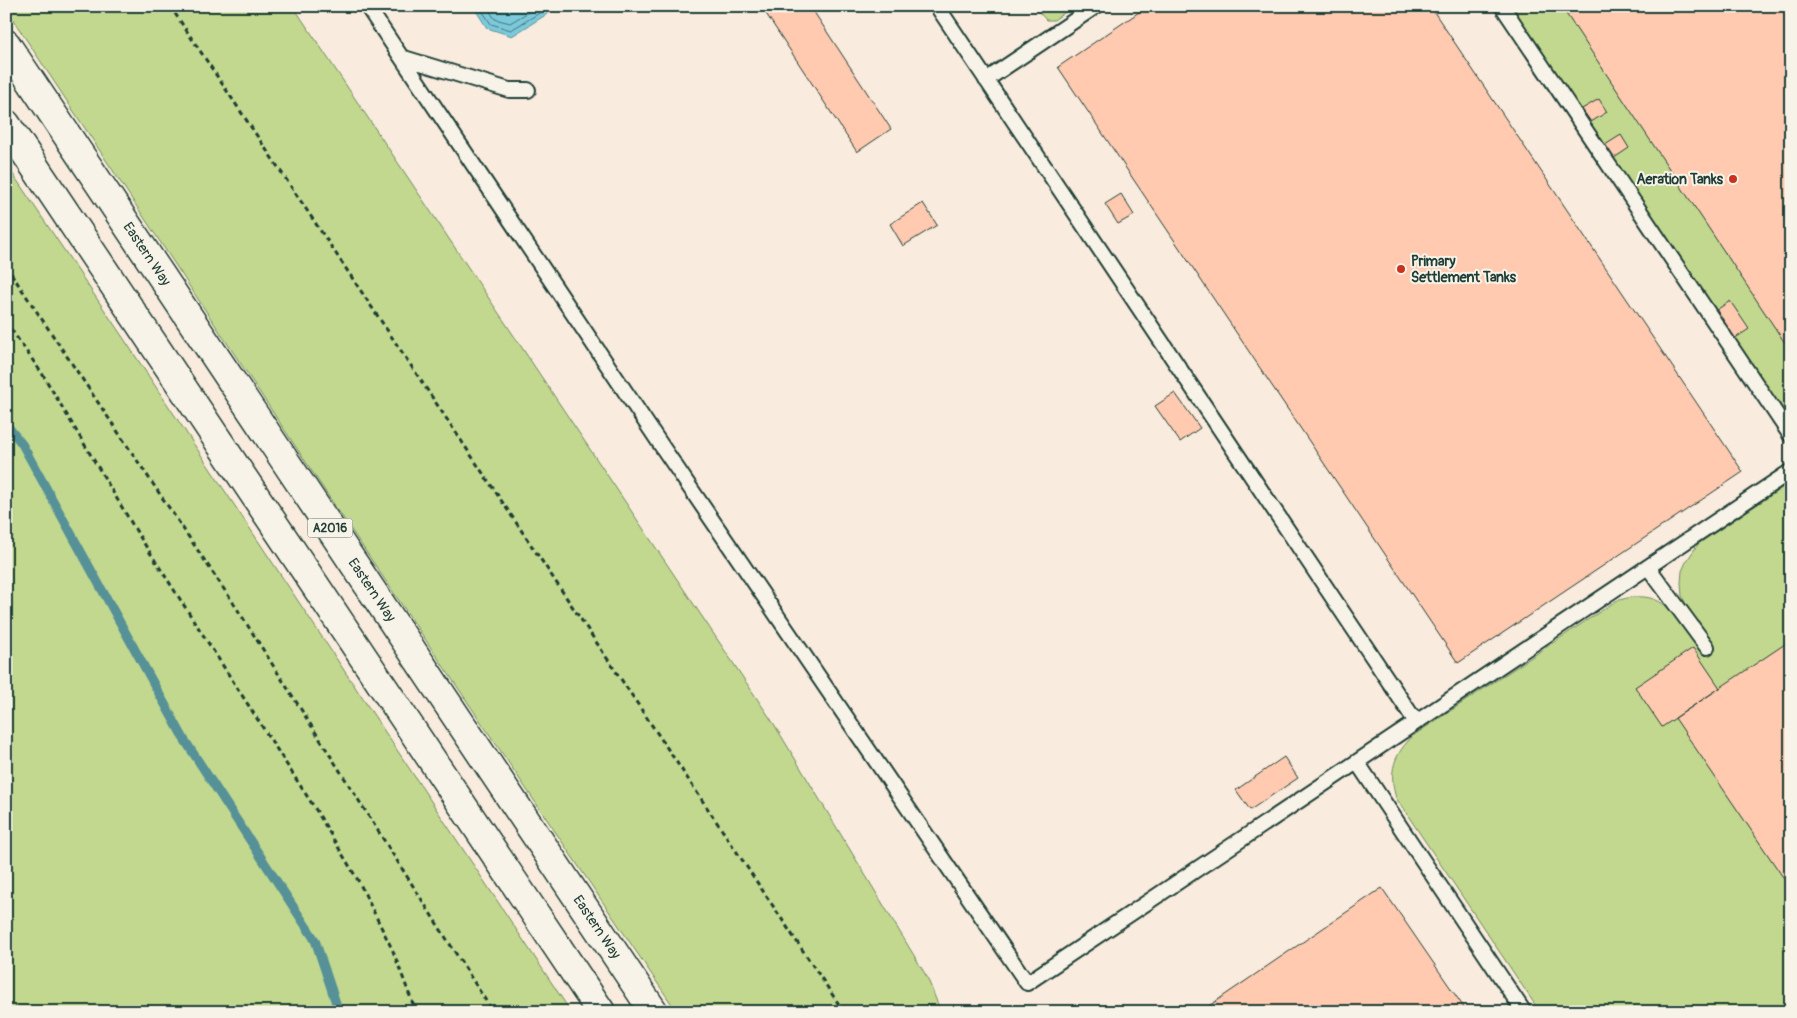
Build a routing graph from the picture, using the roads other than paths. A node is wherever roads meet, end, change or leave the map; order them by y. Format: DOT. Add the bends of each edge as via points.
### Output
graph roads {
  1 [pos="367,6"];
  2 [pos="937,6"];
  3 [pos="1096,6"];
  4 [pos="1502,6"];
  5 [pos="6,44"];
  6 [pos="401,57"];
  7 [pos="986,80"];
  8 [pos="528,90"];
  9 [pos="6,124"];
  10 [pos="1791,436"];
  11 [pos="1791,471"];
  12 [pos="1648,566"];
  13 [pos="1706,648"];
  14 [pos="1416,722"];
  15 [pos="1357,762"];
  16 [pos="601,1012"];
  17 [pos="654,1012"];
  18 [pos="1524,1012"];
  1 -- 6 [label="lane"];
  2 -- 7 [label="lane"];
  3 -- 7 [label="lane"];
  4 -- 10 [label="lane"];
  5 -- 17 [label="main road, Eastern Way / A2016"];
  6 -- 8 [label="lane" via="509,90"];
  6 -- 15 [label="lane" via="1027,983"];
  7 -- 14 [label="lane"];
  9 -- 16 [label="main road, A2016"];
  11 -- 12 [label="lane"];
  12 -- 13 [label="lane"];
  12 -- 14 [label="lane"];
  14 -- 15 [label="lane"];
  15 -- 18 [label="lane"];
}
